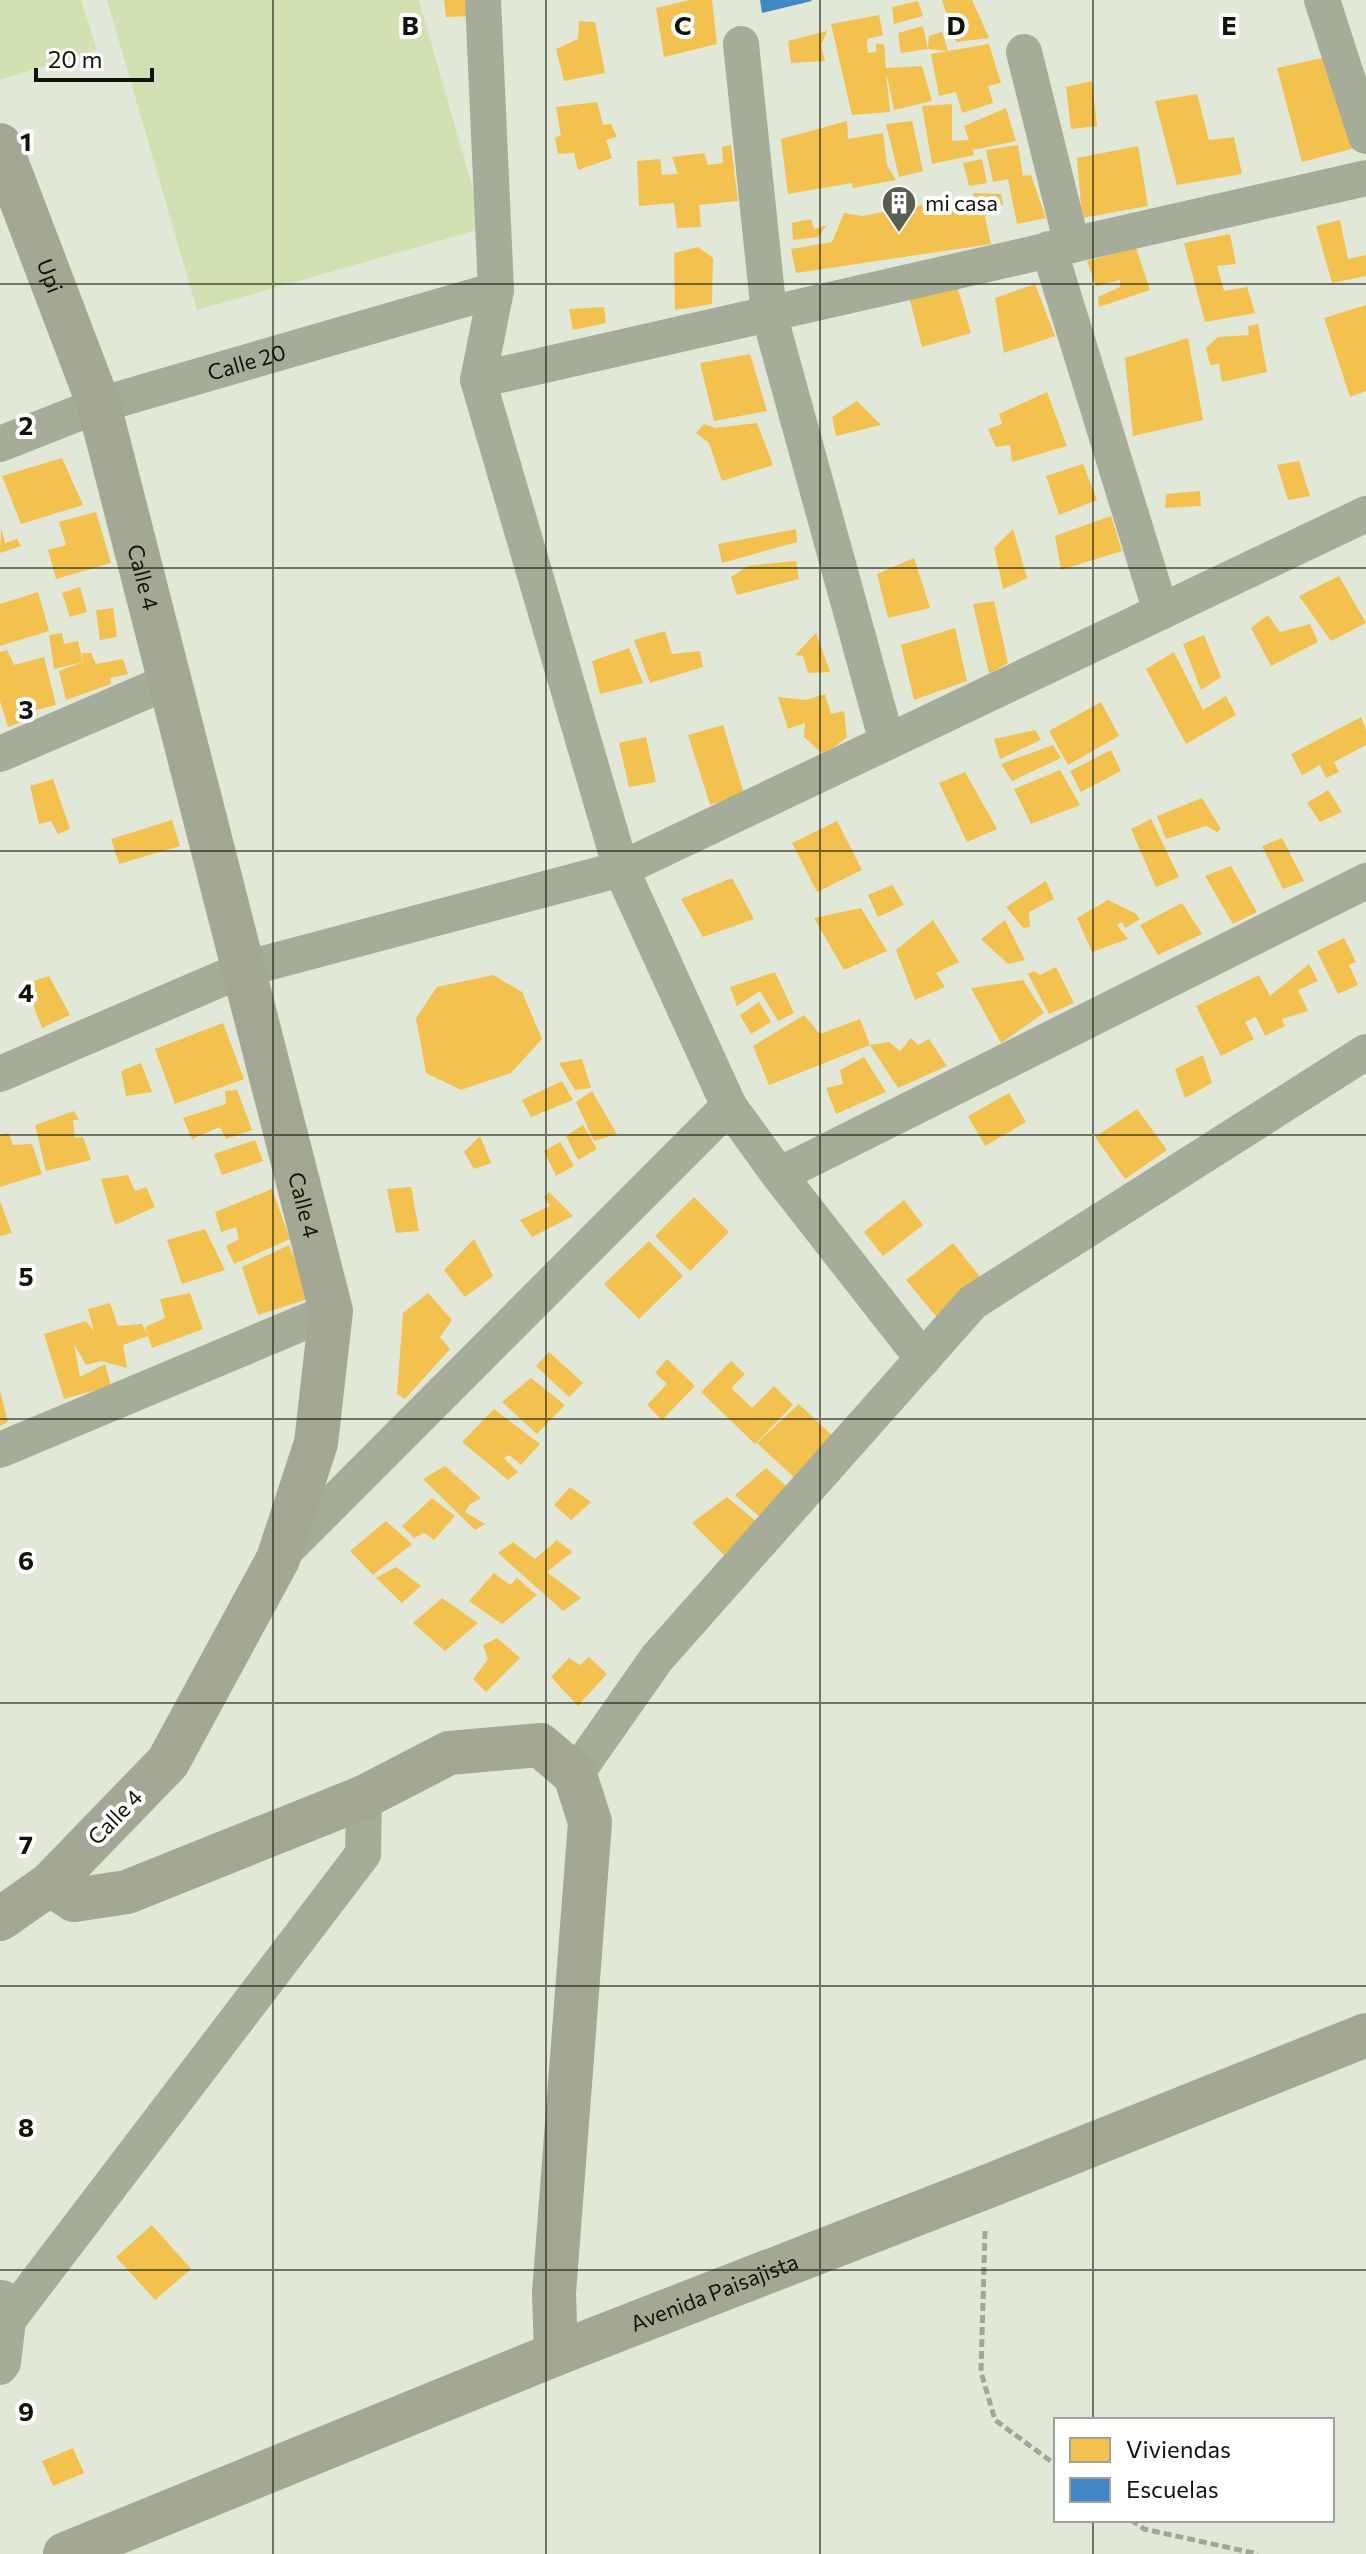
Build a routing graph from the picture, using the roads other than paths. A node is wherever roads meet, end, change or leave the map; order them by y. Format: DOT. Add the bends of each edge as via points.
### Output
graph roads {
  1 [pos="483,0"];
  2 [pos="1322,0"];
  3 [pos="741,44"];
  4 [pos="1024,52"];
  5 [pos="1366,136"];
  6 [pos="0,145"];
  7 [pos="1366,178"];
  8 [pos="1061,247"];
  9 [pos="496,290"];
  10 [pos="769,314"];
  11 [pos="478,380"];
  12 [pos="99,405"];
  13 [pos="0,444"];
  14 [pos="1366,514"];
  15 [pos="1161,612"];
  16 [pos="170,681"];
  17 [pos="887,742"];
  18 [pos="0,754"];
  19 [pos="621,869"];
  20 [pos="1366,881"];
  21 [pos="244,969"];
  22 [pos="1366,1052"];
  23 [pos="0,1074"];
  24 [pos="729,1106"];
  25 [pos="779,1175"];
  26 [pos="331,1311"];
  27 [pos="923,1359"];
  28 [pos="0,1450"];
  29 [pos="278,1559"];
  30 [pos="575,1775"];
  31 [pos="364,1797"];
  32 [pos="50,1884"];
  33 [pos="0,1919"];
  34 [pos="1366,2035"];
  35 [pos="4,2306"];
  36 [pos="556,2354"];
  37 [pos="0,2367"];
  38 [pos="65,2554"];
  1 -- 9 [label="street"];
  2 -- 5 [label="street"];
  3 -- 10 [label="street"];
  4 -- 8 [label="street"];
  6 -- 12 [label="street, Upi"];
  7 -- 8 [label="street"];
  8 -- 10 [label="street"];
  8 -- 15 [label="street"];
  9 -- 11 [label="street"];
  9 -- 12 [label="street, Calle 20"];
  10 -- 11 [label="street"];
  10 -- 17 [label="street"];
  11 -- 19 [label="street"];
  12 -- 13 [label="street, Calle 20"];
  12 -- 16 [label="street, Calle 4"];
  14 -- 15 [label="street"];
  15 -- 17 [label="street"];
  16 -- 18 [label="street"];
  16 -- 21 [label="street, Calle 4"];
  17 -- 19 [label="street"];
  19 -- 21 [label="street"];
  19 -- 24 [label="street"];
  20 -- 25 [label="street"];
  21 -- 23 [label="street"];
  21 -- 26 [label="street, Calle 4"];
  22 -- 27 [label="street" via="973,1302"];
  24 -- 25 [label="street"];
  24 -- 29 [label="street"];
  25 -- 27 [label="street"];
  26 -- 28 [label="street"];
  26 -- 29 [label="street, Calle 4" via="316,1443"];
  27 -- 30 [label="street" via="657,1658"];
  29 -- 32 [label="street, Calle 4" via="168,1762"];
  30 -- 31 [label="street" via="540,1745 449,1753"];
  30 -- 36 [label="street" via="590,1822 554,2293"];
  31 -- 32 [label="street" via="127,1892 74,1900"];
  31 -- 35 [label="street" via="363,1854"];
  32 -- 33 [label="street, Calle 4"];
  34 -- 36 [label="street, Avenida Paisajista"];
  35 -- 37 [label="street"];
  36 -- 38 [label="street, Avenida Paisajista"];
}
